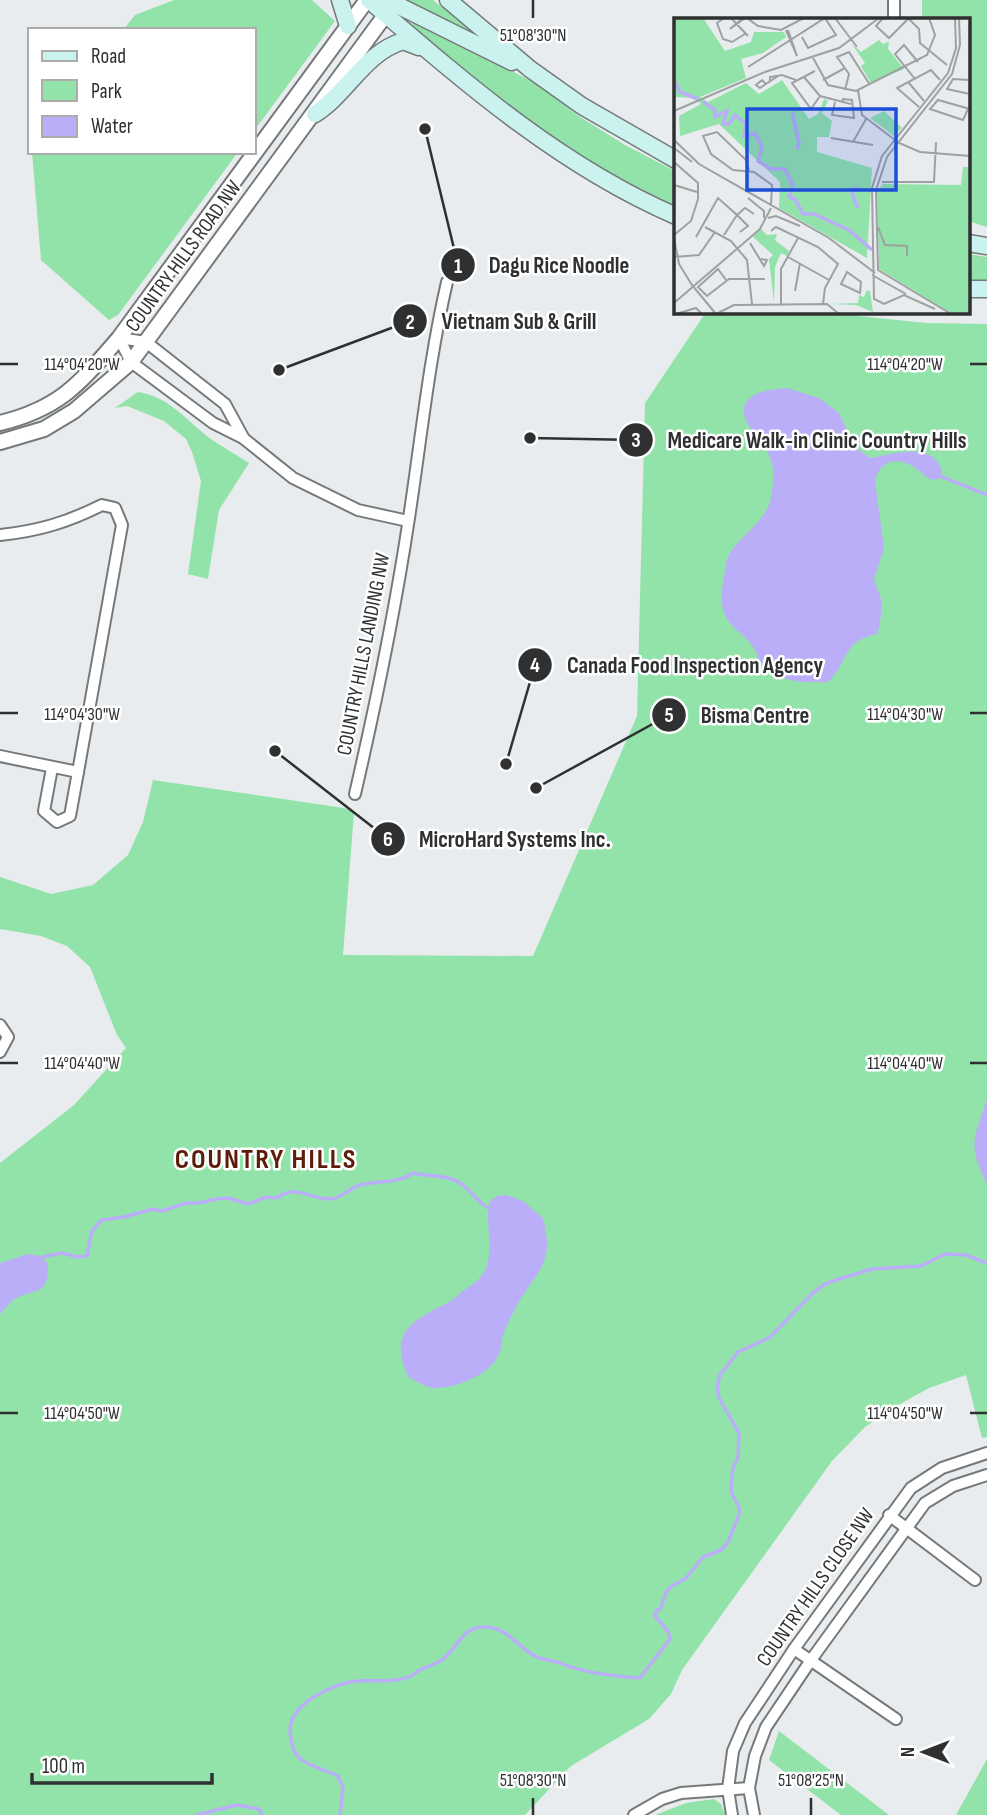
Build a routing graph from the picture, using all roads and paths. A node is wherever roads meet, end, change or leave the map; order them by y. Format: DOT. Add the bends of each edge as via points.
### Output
graph roads {
  1 [pos="340,0"];
  2 [pos="368,0"];
  3 [pos="448,0"];
  4 [pos="463,0"];
  5 [pos="894,0"];
  6 [pos="391,4"];
  7 [pos="894,18"];
  8 [pos="348,26"];
  9 [pos="498,42"];
  10 [pos="430,51"];
  11 [pos="539,76"];
  12 [pos="314,114"];
  13 [pos="256,151"];
  14 [pos="254,154"];
  15 [pos="674,159"];
  16 [pos="674,215"];
  17 [pos="447,282"];
  18 [pos="119,338"];
  19 [pos="146,342"];
  20 [pos="131,362"];
  21 [pos="0,423"];
  22 [pos="243,438"];
  23 [pos="0,442"];
  24 [pos="408,521"];
  25 [pos="0,535"];
  26 [pos="0,755"];
  27 [pos="52,768"];
  28 [pos="78,772"];
  29 [pos="355,794"];
  30 [pos="0,1025"];
  31 [pos="0,1052"];
  32 [pos="987,1453"];
  33 [pos="987,1475"];
  34 [pos="889,1515"];
  35 [pos="905,1528"];
  36 [pos="975,1580"];
  37 [pos="794,1649"];
  38 [pos="811,1660"];
  39 [pos="896,1719"];
  40 [pos="750,1788"];
  41 [pos="728,1789"];
  42 [pos="634,1815"];
  43 [pos="733,1815"];
  44 [pos="754,1815"];
  1 -- 8 [label="main road"];
  2 -- 6 [label="main road"];
  2 -- 8 [label="street, COUNTRY HILLS ROAD NW"];
  3 -- 9 [label="main road"];
  4 -- 9 [label="main road"];
  5 -- 7 [label="street"];
  6 -- 10 [label="main road"];
  6 -- 11 [label="main road"];
  6 -- 12 [label="street, COUNTRY HILLS ROAD NW"];
  8 -- 13 [label="street, COUNTRY HILLS ROAD NW"];
  9 -- 11 [label="main road"];
  10 -- 12 [label="main road" via="403,41 386,48 375,54 329,105"];
  10 -- 16 [label="main road" via="503,113 577,164"];
  11 -- 15 [label="main road"];
  12 -- 19 [label="street, COUNTRY HILLS ROAD NW"];
  14 -- 18 [label="street, COUNTRY HILLS ROAD NW"];
  17 -- 24 [label="street, COUNTRY HILLS LANDING NW"];
  18 -- 19 [label="street"];
  18 -- 20 [label="street"];
  18 -- 21 [label="street, COUNTRY HILLS ROAD NW" via="77,387 39,410"];
  19 -- 20 [label="street, COUNTRY HILLS ROAD NW"];
  19 -- 22 [label="street" via="225,404"];
  20 -- 22 [label="street" via="214,423"];
  20 -- 23 [label="street, COUNTRY HILLS ROAD NW" via="83,404 44,429"];
  22 -- 24 [label="street" via="293,478 332,498 358,510"];
  24 -- 29 [label="street, COUNTRY HILLS LANDING NW"];
  25 -- 28 [label="street" via="36,531 102,505 115,508 122,525"];
  26 -- 27 [label="street"];
  27 -- 28 [label="street"];
  27 -- 28 [label="street" via="44,811 57,822 70,816"];
  30 -- 31 [label="street" via="8,1037"];
  32 -- 34 [label="street, COUNTRY HILLS CLOSE NW" via="942,1468 911,1488"];
  33 -- 35 [label="street, COUNTRY HILLS CLOSE NW" via="953,1486 925,1503"];
  34 -- 35 [label="street"];
  34 -- 37 [label="street, COUNTRY HILLS CLOSE NW"];
  35 -- 36 [label="street"];
  35 -- 38 [label="street, COUNTRY HILLS CLOSE NW"];
  37 -- 38 [label="street"];
  37 -- 41 [label="street, COUNTRY HILLS CLOSE NW" via="745,1723 733,1751"];
  38 -- 39 [label="street"];
  38 -- 40 [label="street, COUNTRY HILLS CLOSE NW" via="766,1727"];
  40 -- 41 [label="street"];
  40 -- 44 [label="street, COUNTRY HILLS CLOSE NW"];
  41 -- 42 [label="street" via="681,1793"];
  41 -- 43 [label="street, COUNTRY HILLS CLOSE NW"];
}
